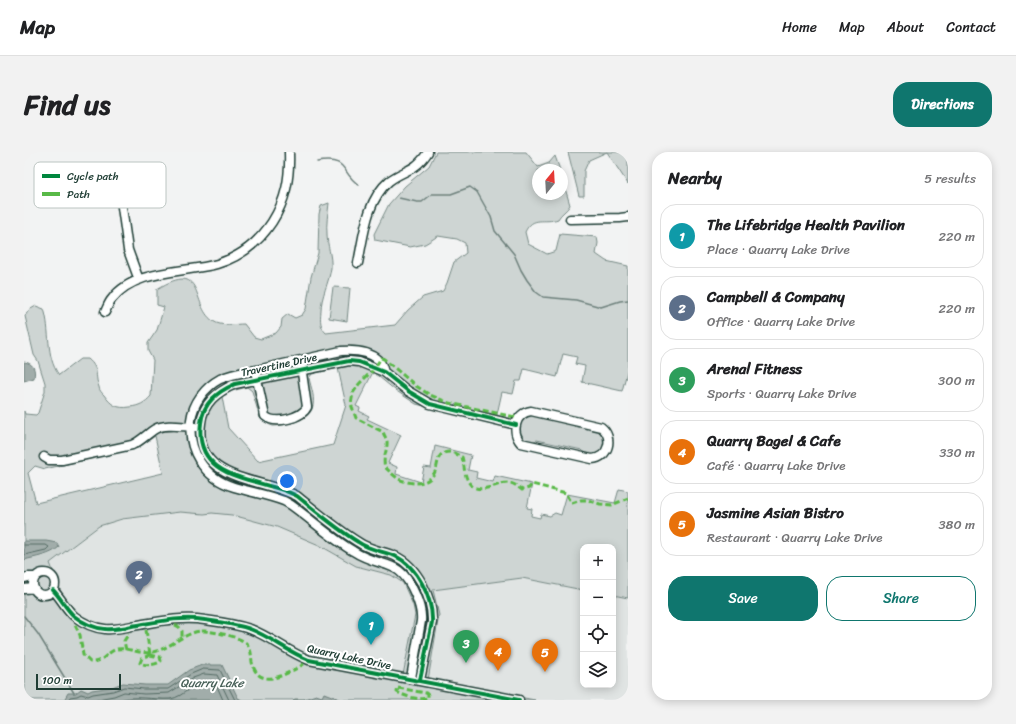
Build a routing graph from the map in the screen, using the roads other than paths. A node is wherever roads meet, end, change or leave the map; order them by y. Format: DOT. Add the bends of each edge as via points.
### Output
graph roads {
  1 [pos="289,152"];
  2 [pos="428,152"];
  3 [pos="122,208"];
  4 [pos="628,217"];
  5 [pos="570,219"];
  6 [pos="358,263"];
  7 [pos="139,280"];
  8 [pos="105,312"];
  9 [pos="300,360"];
  10 [pos="255,370"];
  11 [pos="301,370"];
  12 [pos="384,372"];
  13 [pos="256,380"];
  14 [pos="516,424"];
  15 [pos="190,427"];
  16 [pos="200,427"];
  17 [pos="44,457"];
  18 [pos="35,577"];
  19 [pos="24,578"];
  20 [pos="34,588"];
  21 [pos="24,589"];
  22 [pos="53,590"];
  23 [pos="429,602"];
  24 [pos="419,606"];
  25 [pos="411,678"];
  26 [pos="420,680"];
  27 [pos="519,700"];
  1 -- 7 [label="street" via="288,180 283,201 270,226 254,243 238,255 217,264"];
  2 -- 6 [label="street" via="417,165 384,186 374,201 368,215"];
  3 -- 7 [label="street" via="128,250"];
  4 -- 5 [label="street"];
  7 -- 8 [label="street" via="117,293"];
  9 -- 10 [label="street, Travertine Drive"];
  9 -- 11 [label="street"];
  9 -- 12 [label="street, Travertine Drive" via="341,351 354,351 370,355 379,361"];
  10 -- 13 [label="street"];
  10 -- 15 [label="street, Travertine Drive" via="232,374 208,388 197,402 191,416"];
  11 -- 12 [label="street, Travertine Drive" via="349,361 359,362"];
  11 -- 13 [label="street, Travertine Drive"];
  11 -- 13 [label="street" via="307,407 299,416 268,419"];
  12 -- 14 [label="street, Travertine Drive" via="430,404"];
  13 -- 16 [label="street, Travertine Drive" via="235,384 220,391 206,407"];
  14 -- 14 [label="street" via="516,436 521,443 592,459 602,457 608,449 608,435 601,427 531,411 521,414"];
  15 -- 16 [label="street"];
  15 -- 17 [label="street" via="160,427 132,445 62,460 49,460"];
  15 -- 24 [label="street, Travertine Drive" via="196,457 214,477 234,487 284,501 353,551 398,570 408,579"];
  16 -- 23 [label="street, Travertine Drive" via="200,436 206,453 220,469 297,496 358,543 404,561 417,574"];
  18 -- 19 [label="street"];
  18 -- 20 [label="street"];
  18 -- 22 [label="street" via="41,573 51,575 55,580"];
  20 -- 21 [label="street"];
  20 -- 22 [label="street" via="39,594 47,594"];
  22 -- 25 [label="street, Quarry Lake Drive" via="74,616 98,628 113,629 188,618 238,625 263,635 309,660"];
  23 -- 24 [label="street"];
  23 -- 26 [label="street, Travertine Drive" via="432,622"];
  24 -- 25 [label="street, Travertine Drive" via="422,621"];
  25 -- 26 [label="street, Quarry Lake Drive"];
  26 -- 27 [label="street, Quarry Lake Drive"];
}
